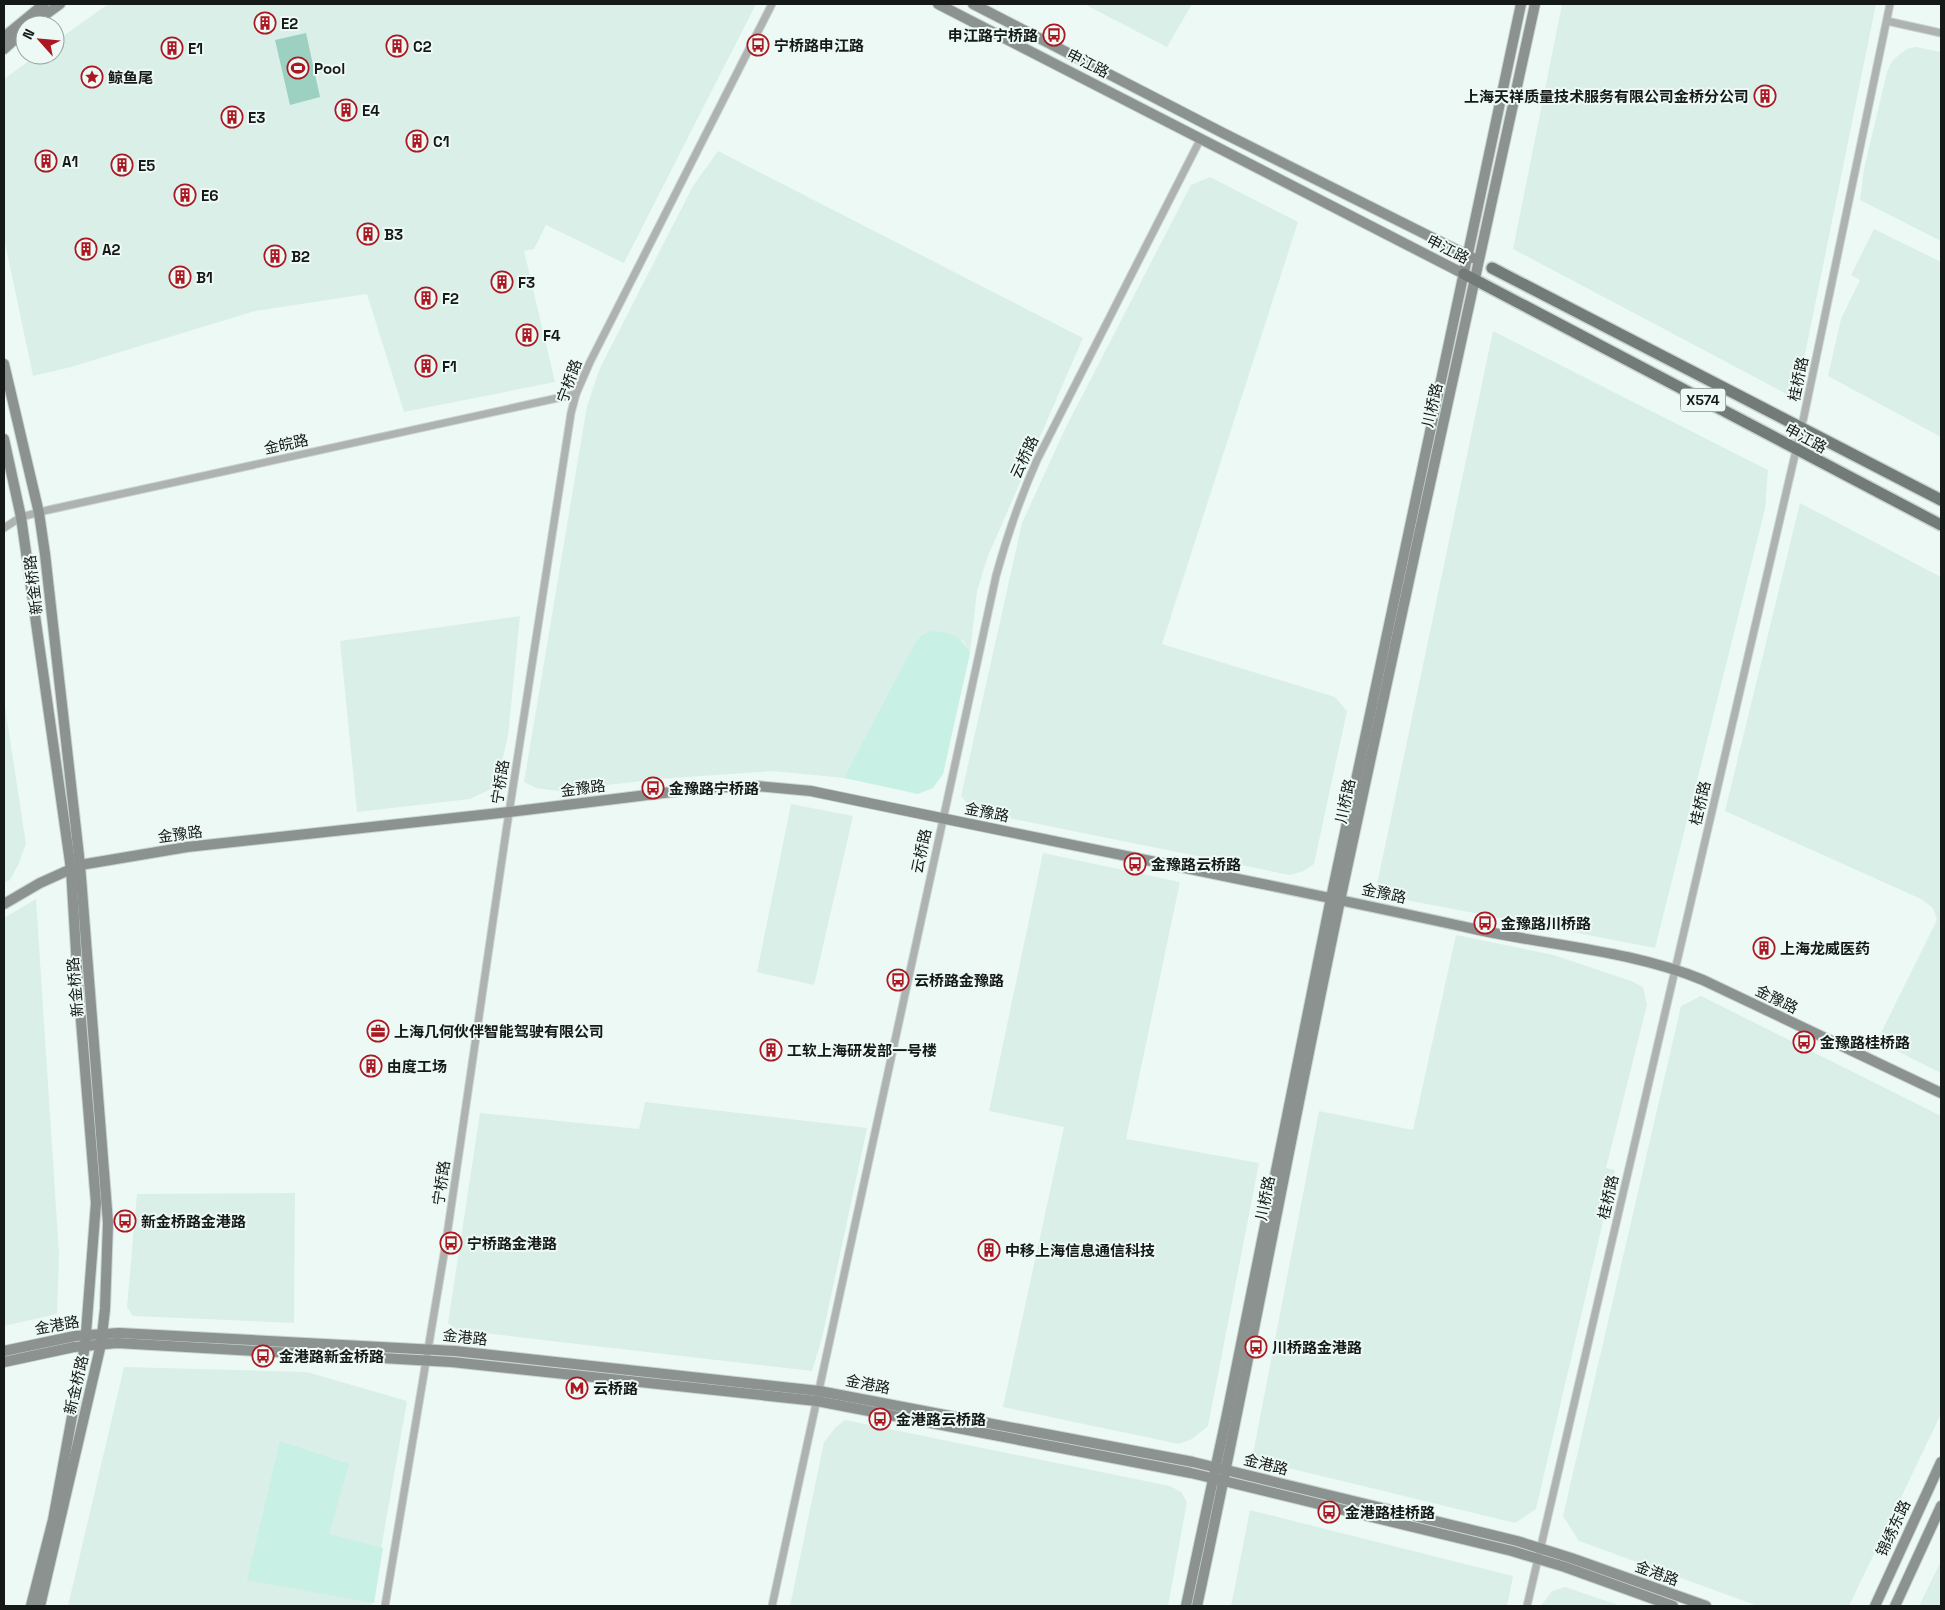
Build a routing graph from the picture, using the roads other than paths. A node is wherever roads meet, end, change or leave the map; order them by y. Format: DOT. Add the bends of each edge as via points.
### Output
graph roads {
  1 [pos="44,4"];
  2 [pos="60,4"];
  3 [pos="772,4"];
  4 [pos="938,4"];
  5 [pos="973,4"];
  6 [pos="1521,4"];
  7 [pos="1535,4"];
  8 [pos="1890,4"];
  9 [pos="45,15"];
  10 [pos="1887,21"];
  11 [pos="1941,33"];
  12 [pos="4,37"];
  13 [pos="15,39"];
  14 [pos="4,48"];
  15 [pos="1201,138"];
  16 [pos="1469,255"];
  17 [pos="1480,261"];
  18 [pos="1492,268"];
  19 [pos="1464,274"];
  20 [pos="1476,281"];
  21 [pos="4,364"];
  22 [pos="576,394"];
  23 [pos="1802,428"];
  24 [pos="4,439"];
  25 [pos="1796,450"];
  26 [pos="1941,500"];
  27 [pos="39,512"];
  28 [pos="21,516"];
  29 [pos="1941,526"];
  30 [pos="4,528"];
  31 [pos="509,812"];
  32 [pos="942,818"];
  33 [pos="75,867"];
  34 [pos="1335,899"];
  35 [pos="4,904"];
  36 [pos="1675,969"];
  37 [pos="1941,1093"];
  38 [pos="103,1333"];
  39 [pos="87,1334"];
  40 [pos="101,1344"];
  41 [pos="86,1346"];
  42 [pos="4,1350"];
  43 [pos="427,1354"];
  44 [pos="4,1362"];
  45 [pos="818,1396"];
  46 [pos="1941,1462"];
  47 [pos="1215,1468"];
  48 [pos="1225,1475"];
  49 [pos="1213,1478"];
  50 [pos="1941,1506"];
  51 [pos="1539,1553"];
  52 [pos="31,1606"];
  53 [pos="40,1606"];
  54 [pos="385,1606"];
  55 [pos="772,1606"];
  56 [pos="1186,1606"];
  57 [pos="1197,1606"];
  58 [pos="1527,1606"];
  59 [pos="1673,1606"];
  60 [pos="1706,1606"];
  61 [pos="1875,1606"];
  62 [pos="1895,1606"];
  1 -- 12 [label="street"];
  2 -- 9 [label="street"];
  3 -- 22 [label="street, 宁桥路"];
  4 -- 15 [label="street, 申江路 / X574"];
  5 -- 16 [label="street, 申江路 / X574"];
  6 -- 16 [label="street, 川桥路"];
  7 -- 17 [label="street, 川桥路"];
  8 -- 10 [label="street, 桂桥路"];
  10 -- 11 [label="street"];
  10 -- 23 [label="street, 桂桥路"];
  13 -- 14 [label="street"];
  15 -- 19 [label="street, 申江路 / X574"];
  15 -- 32 [label="street, 云桥路" via="1037,460 1013,518 996,576"];
  16 -- 17 [label="street, 申江路 / X574"];
  16 -- 19 [label="street, 川桥路"];
  17 -- 18 [label="street, 申江路 / X574"];
  17 -- 20 [label="street, 川桥路"];
  18 -- 23 [label="main road, 申江路 / X574"];
  19 -- 20 [label="main road, 申江路 / X574"];
  19 -- 34 [label="street, 川桥路"];
  20 -- 25 [label="main road, 申江路 / X574"];
  20 -- 34 [label="street, 川桥路"];
  21 -- 27 [label="street, 新金桥路"];
  22 -- 27 [label="street, 金皖路"];
  22 -- 31 [label="street, 宁桥路"];
  23 -- 25 [label="street, 桂桥路"];
  23 -- 26 [label="main road, 申江路 / X574"];
  24 -- 28 [label="street, 新金桥路"];
  25 -- 29 [label="main road, 申江路 / X574"];
  25 -- 36 [label="street, 桂桥路"];
  27 -- 28 [label="street, 金皖路"];
  27 -- 33 [label="street, 新金桥路"];
  28 -- 30 [label="street, 金皖路"];
  28 -- 33 [label="street, 新金桥路"];
  31 -- 32 [label="street, 金豫路" via="704,788 757,786 811,791"];
  31 -- 33 [label="street, 金豫路" via="187,847"];
  31 -- 43 [label="street, 宁桥路"];
  32 -- 34 [label="street, 金豫路"];
  32 -- 45 [label="street, 云桥路"];
  33 -- 35 [label="street, 金豫路"];
  33 -- 38 [label="street, 新金桥路" via="108,1223"];
  33 -- 39 [label="street, 新金桥路" via="78,984 96,1202"];
  34 -- 36 [label="street, 金豫路"];
  34 -- 47 [label="street, 川桥路"];
  34 -- 48 [label="street, 川桥路"];
  36 -- 37 [label="street, 金豫路"];
  36 -- 51 [label="street, 桂桥路"];
  38 -- 39 [label="street, 金港路"];
  38 -- 40 [label="street, 新金桥路"];
  38 -- 43 [label="street, 金港路"];
  39 -- 41 [label="street, 新金桥路"];
  39 -- 42 [label="street, 金港路"];
  40 -- 41 [label="street, 金港路"];
  40 -- 43 [label="street, 金港路"];
  40 -- 53 [label="street, 新金桥路"];
  41 -- 44 [label="street, 金港路"];
  41 -- 52 [label="street, 新金桥路" via="54,1520"];
  43 -- 45 [label="street, 金港路"];
  43 -- 54 [label="street, 宁桥路"];
  45 -- 47 [label="street, 金港路"];
  45 -- 49 [label="street, 金港路"];
  45 -- 55 [label="street, 云桥路"];
  46 -- 61 [label="street, 锦绣东路"];
  47 -- 48 [label="street, 金港路"];
  47 -- 49 [label="street, 川桥路"];
  48 -- 49 [label="street, 金港路"];
  48 -- 51 [label="street, 金港路"];
  48 -- 57 [label="street, 川桥路"];
  49 -- 56 [label="street, 川桥路"];
  50 -- 62 [label="street"];
  51 -- 58 [label="street, 桂桥路"];
  51 -- 59 [label="street, 金港路"];
  51 -- 60 [label="street, 金港路"];
}
